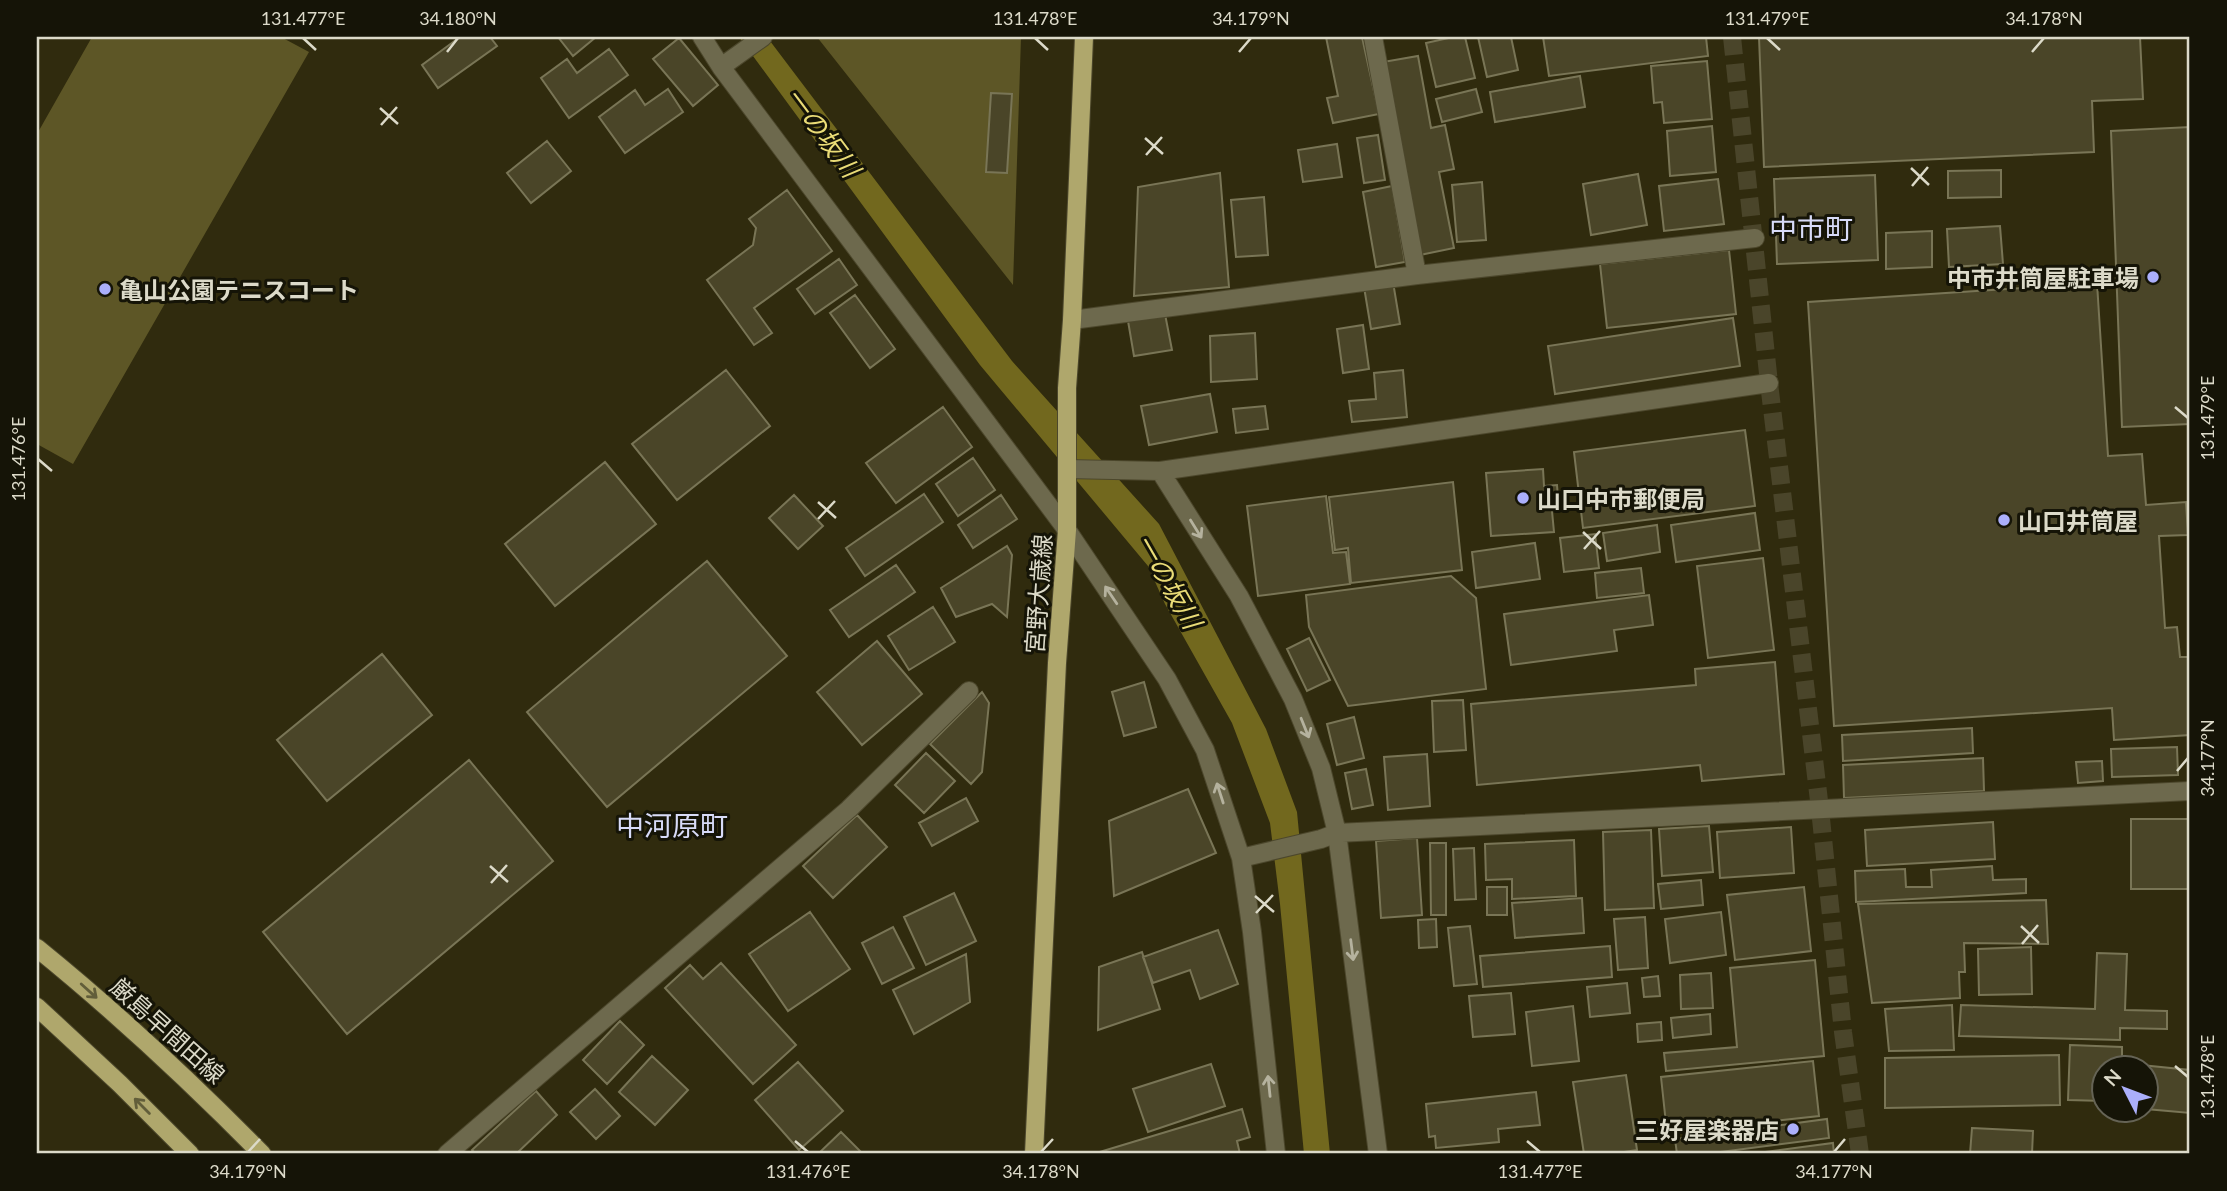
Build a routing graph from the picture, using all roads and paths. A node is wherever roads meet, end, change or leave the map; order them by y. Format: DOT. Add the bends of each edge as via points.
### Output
graph roads {
  1 [pos="702,37"];
  2 [pos="763,37"];
  3 [pos="1084,37"];
  4 [pos="1373,37"];
  5 [pos="727,63"];
  6 [pos="1755,239"];
  7 [pos="1417,275"];
  8 [pos="1072,320"];
  9 [pos="1769,383"];
  10 [pos="1067,469"];
  11 [pos="1160,471"];
  12 [pos="1067,530"];
  13 [pos="969,691"];
  14 [pos="2190,791"];
  15 [pos="1329,836"];
  16 [pos="1241,858"];
  17 [pos="37,948"];
  18 [pos="37,1007"];
  19 [pos="190,1154"];
  20 [pos="262,1154"];
  21 [pos="447,1154"];
  22 [pos="1034,1154"];
  23 [pos="1276,1154"];
  24 [pos="1378,1154"];
  1 -- 5 [label="street"];
  2 -- 5 [label="street"];
  3 -- 8 [label="main road, 宮野大歳線"];
  4 -- 7 [label="street"];
  5 -- 12 [label="street"];
  6 -- 7 [label="street"];
  7 -- 8 [label="street"];
  8 -- 10 [label="main road, 宮野大歳線"];
  9 -- 11 [label="street"];
  10 -- 11 [label="street"];
  10 -- 12 [label="main road, 宮野大歳線"];
  11 -- 15 [label="street, one-way" via="1239,596 1293,699 1321,768"];
  16 -- 12 [label="street, one-way" via="1205,750 1167,679"];
  12 -- 22 [label="main road, 宮野大歳線"];
  13 -- 21 [label="street" via="849,809"];
  14 -- 15 [label="street"];
  15 -- 16 [label="street"];
  15 -- 24 [label="street, one-way"];
  23 -- 16 [label="street, one-way"];
  17 -- 20 [label="main road, 厳島早間田線, one-way"];
  19 -- 18 [label="main road, one-way"];
}
